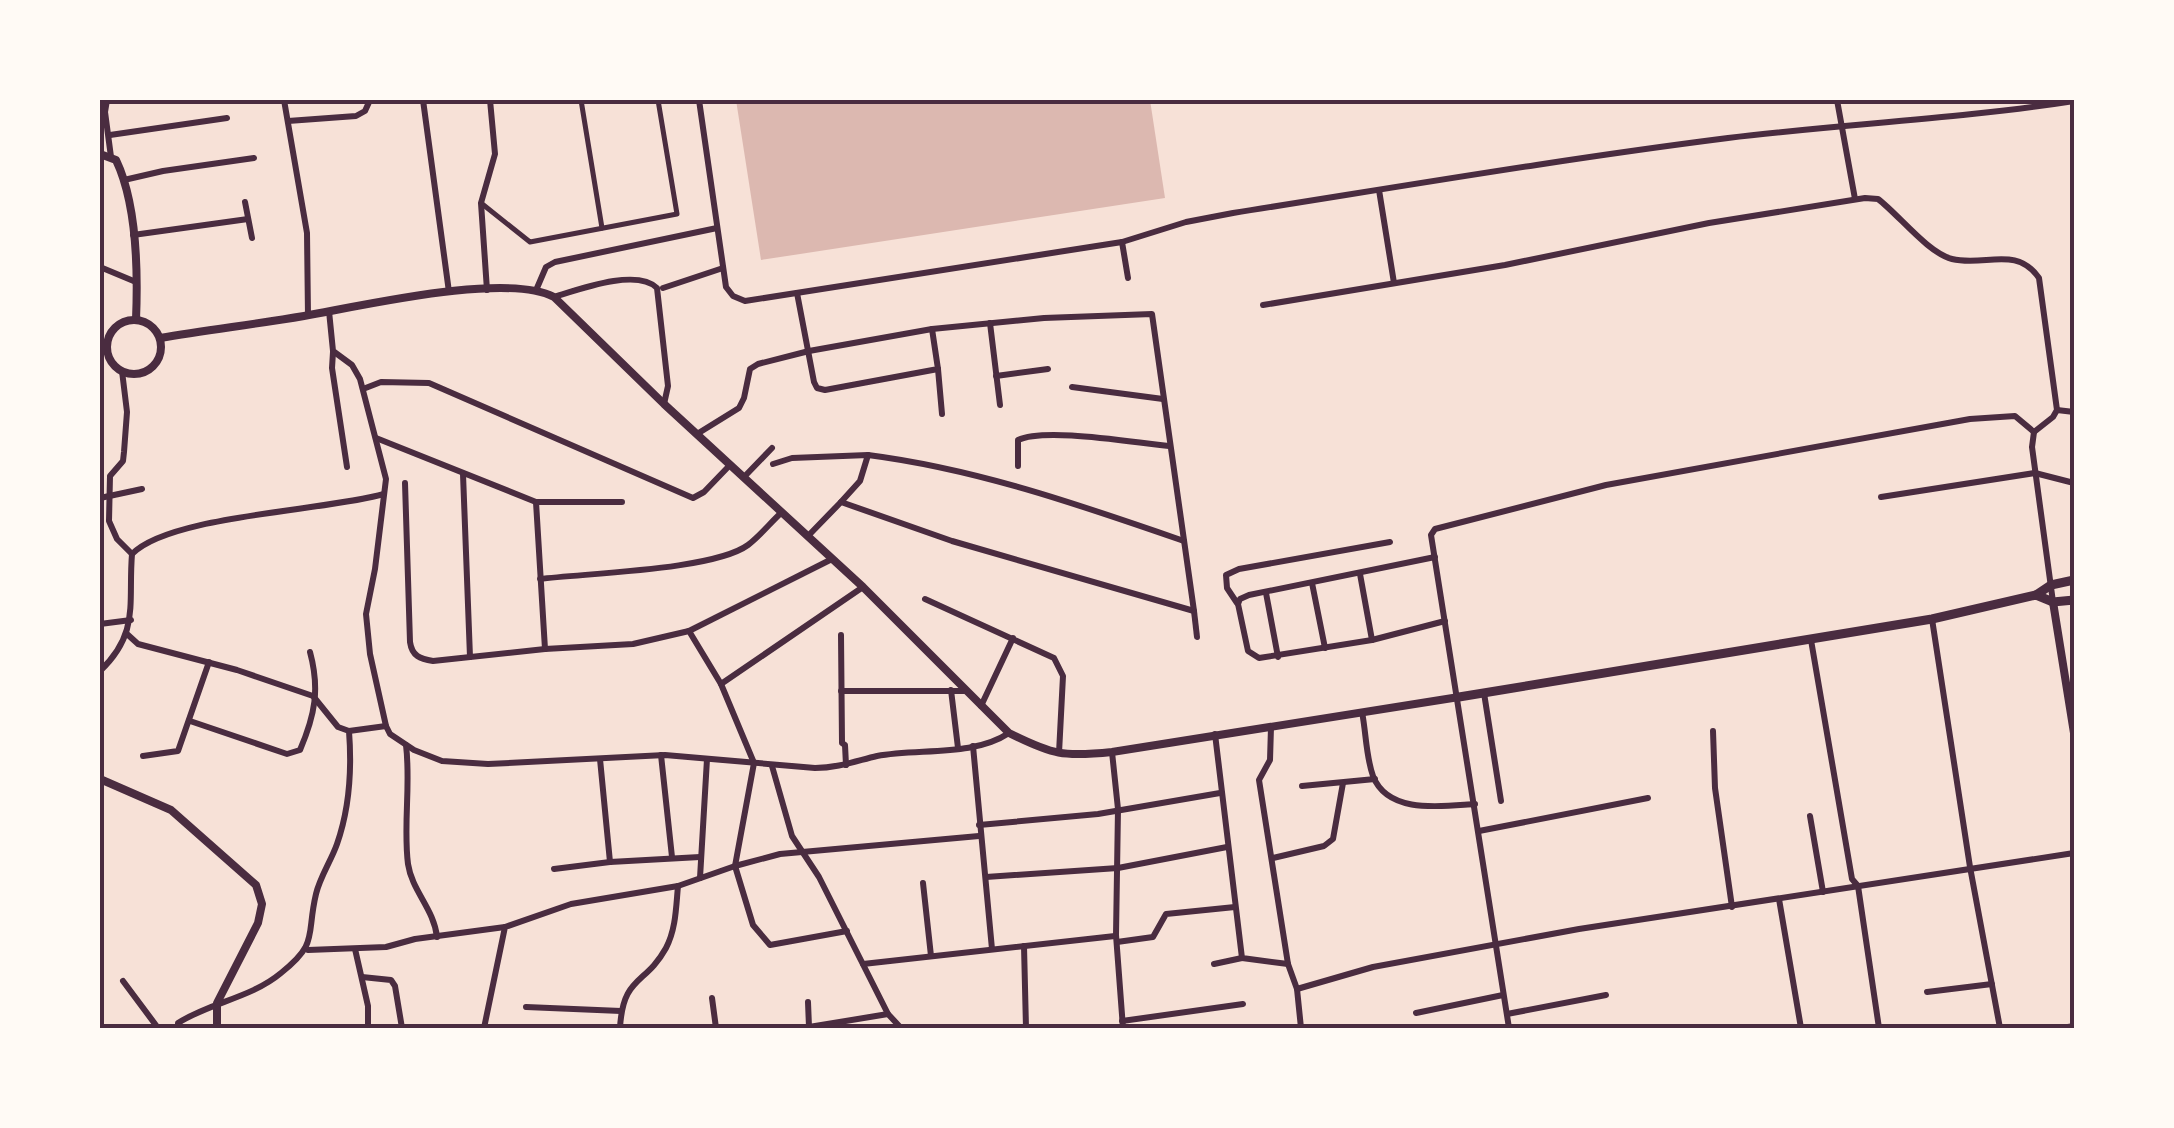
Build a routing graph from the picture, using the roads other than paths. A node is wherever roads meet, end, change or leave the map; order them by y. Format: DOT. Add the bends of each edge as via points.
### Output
graph roads {
  1 [pos="107,100"];
  2 [pos="284,100"];
  3 [pos="370,100"];
  4 [pos="423,100"];
  5 [pos="490,100"];
  6 [pos="580,100"];
  7 [pos="658,100"];
  8 [pos="699,100"];
  9 [pos="1836,100"];
  10 [pos="2074,101"];
  11 [pos="227,118"];
  12 [pos="288,121"];
  13 [pos="1842,127"];
  14 [pos="110,134"];
  15 [pos="100,154"];
  16 [pos="112,158"];
  17 [pos="254,158"];
  18 [pos="124,180"];
  19 [pos="1379,190"];
  20 [pos="1855,200"];
  21 [pos="245,202"];
  22 [pos="481,203"];
  23 [pos="248,219"];
  24 [pos="602,228"];
  25 [pos="716,228"];
  26 [pos="133,236"];
  27 [pos="252,238"];
  28 [pos="1122,242"];
  29 [pos="100,267"];
  30 [pos="723,268"];
  31 [pos="1128,278"];
  32 [pos="138,282"];
  33 [pos="1394,284"];
  34 [pos="537,288"];
  35 [pos="663,288"];
  36 [pos="487,290"];
  37 [pos="449,293"];
  38 [pos="797,293"];
  39 [pos="554,297"];
  40 [pos="1263,305"];
  41 [pos="329,310"];
  42 [pos="308,315"];
  43 [pos="136,320"];
  44 [pos="990,323"];
  45 [pos="932,329"];
  46 [pos="160,338"];
  47 [pos="809,350"];
  48 [pos="333,351"];
  49 [pos="104,358"];
  50 [pos="938,369"];
  51 [pos="1048,369"];
  52 [pos="122,372"];
  53 [pos="996,376"];
  54 [pos="1072,387"];
  55 [pos="363,389"];
  56 [pos="1164,399"];
  57 [pos="664,404"];
  58 [pos="1000,405"];
  59 [pos="2057,410"];
  60 [pos="2074,412"];
  61 [pos="942,414"];
  62 [pos="2034,432"];
  63 [pos="697,434"];
  64 [pos="375,438"];
  65 [pos="1169,446"];
  66 [pos="772,448"];
  67 [pos="868,455"];
  68 [pos="773,464"];
  69 [pos="730,465"];
  70 [pos="1018,466"];
  71 [pos="347,467"];
  72 [pos="2035,473"];
  73 [pos="463,474"];
  74 [pos="745,476"];
  75 [pos="406,483"];
  76 [pos="2074,484"];
  77 [pos="142,489"];
  78 [pos="110,494"];
  79 [pos="384,494"];
  80 [pos="1881,497"];
  81 [pos="100,498"];
  82 [pos="536,502"];
  83 [pos="622,502"];
  84 [pos="840,502"];
  85 [pos="782,512"];
  86 [pos="808,536"];
  87 [pos="1184,541"];
  88 [pos="1390,542"];
  89 [pos="132,554"];
  90 [pos="1435,557"];
  91 [pos="832,559"];
  92 [pos="1360,574"];
  93 [pos="540,579"];
  94 [pos="2074,580"];
  95 [pos="1312,583"];
  96 [pos="2051,585"];
  97 [pos="863,588"];
  98 [pos="1266,593"];
  99 [pos="2036,595"];
  100 [pos="926,599"];
  101 [pos="2074,600"];
  102 [pos="2054,602"];
  103 [pos="1238,604"];
  104 [pos="1194,611"];
  105 [pos="1932,618"];
  106 [pos="131,620"];
  107 [pos="1445,621"];
  108 [pos="100,624"];
  109 [pos="689,631"];
  110 [pos="127,634"];
  111 [pos="841,636"];
  112 [pos="1013,638"];
  113 [pos="1197,638"];
  114 [pos="1372,640"];
  115 [pos="1810,640"];
  116 [pos="1325,648"];
  117 [pos="545,649"];
  118 [pos="310,652"];
  119 [pos="470,657"];
  120 [pos="1278,657"];
  121 [pos="209,662"];
  122 [pos="100,672"];
  123 [pos="2070,676"];
  124 [pos="721,684"];
  125 [pos="952,690"];
  126 [pos="841,691"];
  127 [pos="965,691"];
  128 [pos="1484,692"];
  129 [pos="1459,697"];
  130 [pos="316,703"];
  131 [pos="981,706"];
  132 [pos="1362,710"];
  133 [pos="190,721"];
  134 [pos="1271,725"];
  135 [pos="386,726"];
  136 [pos="349,731"];
  137 [pos="1714,731"];
  138 [pos="1009,733"];
  139 [pos="2074,733"];
  140 [pos="1215,734"];
  141 [pos="406,745"];
  142 [pos="972,746"];
  143 [pos="958,748"];
  144 [pos="1112,752"];
  145 [pos="1059,754"];
  146 [pos="661,755"];
  147 [pos="143,756"];
  148 [pos="600,759"];
  149 [pos="707,759"];
  150 [pos="754,763"];
  151 [pos="846,764"];
  152 [pos="772,766"];
  153 [pos="100,779"];
  154 [pos="1375,779"];
  155 [pos="1342,783"];
  156 [pos="1302,786"];
  157 [pos="1220,793"];
  158 [pos="1648,798"];
  159 [pos="1501,801"];
  160 [pos="1475,804"];
  161 [pos="1118,809"];
  162 [pos="1810,816"];
  163 [pos="979,825"];
  164 [pos="1479,832"];
  165 [pos="979,836"];
  166 [pos="1227,846"];
  167 [pos="800,852"];
  168 [pos="2074,853"];
  169 [pos="672,857"];
  170 [pos="700,858"];
  171 [pos="1273,858"];
  172 [pos="610,862"];
  173 [pos="735,866"];
  174 [pos="1970,867"];
  175 [pos="1118,868"];
  176 [pos="554,869"];
  177 [pos="700,878"];
  178 [pos="986,878"];
  179 [pos="924,883"];
  180 [pos="678,886"];
  181 [pos="1858,886"];
  182 [pos="1823,892"];
  183 [pos="1780,899"];
  184 [pos="1235,907"];
  185 [pos="1732,907"];
  186 [pos="505,927"];
  187 [pos="847,931"];
  188 [pos="437,937"];
  189 [pos="1116,939"];
  190 [pos="1494,944"];
  191 [pos="1024,946"];
  192 [pos="354,948"];
  193 [pos="992,949"];
  194 [pos="308,950"];
  195 [pos="931,956"];
  196 [pos="1242,958"];
  197 [pos="863,964"];
  198 [pos="1214,964"];
  199 [pos="1288,964"];
  200 [pos="361,978"];
  201 [pos="122,980"];
  202 [pos="1992,984"];
  203 [pos="1297,988"];
  204 [pos="1927,992"];
  205 [pos="1503,995"];
  206 [pos="1606,995"];
  207 [pos="712,998"];
  208 [pos="216,1002"];
  209 [pos="808,1002"];
  210 [pos="1242,1004"];
  211 [pos="526,1007"];
  212 [pos="620,1011"];
  213 [pos="888,1014"];
  214 [pos="1416,1014"];
  215 [pos="1506,1014"];
  216 [pos="178,1025"];
  217 [pos="1122,1025"];
  218 [pos="809,1027"];
  219 [pos="158,1028"];
  220 [pos="170,1028"];
  221 [pos="217,1028"];
  222 [pos="368,1028"];
  223 [pos="402,1028"];
  224 [pos="484,1028"];
  225 [pos="620,1028"];
  226 [pos="716,1028"];
  227 [pos="900,1028"];
  228 [pos="1026,1028"];
  229 [pos="1301,1028"];
  230 [pos="1509,1028"];
  231 [pos="1802,1028"];
  232 [pos="1879,1028"];
  233 [pos="2000,1028"];
  1 -- 14 [label="street"];
  2 -- 12 [label="street"];
  3 -- 12 [label="street" via="356,116"];
  4 -- 37 [label="street"];
  5 -- 22 [label="street" via="495,154"];
  6 -- 24 [label="street"];
  7 -- 24 [label="street" via="677,214"];
  8 -- 25 [label="street"];
  9 -- 13 [label="street"];
  10 -- 13 [label="street"];
  11 -- 14 [label="street"];
  12 -- 42 [label="street" via="307,233"];
  13 -- 19 [label="street"];
  13 -- 20 [label="street"];
  14 -- 16 [label="street"];
  15 -- 16 [label="street"];
  16 -- 18 [label="street"];
  17 -- 18 [label="street"];
  18 -- 26 [label="street"];
  19 -- 28 [label="street" via="1186,222"];
  19 -- 33 [label="street"];
  20 -- 33 [label="street"];
  20 -- 59 [label="street" via="1878,200 1954,260 2031,266 2039,278"];
  21 -- 23 [label="street"];
  22 -- 24 [label="street" via="530,242"];
  22 -- 36 [label="street"];
  23 -- 26 [label="street"];
  23 -- 27 [label="street"];
  25 -- 30 [label="street"];
  25 -- 34 [label="street" via="555,262"];
  26 -- 32 [label="street"];
  28 -- 31 [label="street"];
  28 -- 38 [label="street"];
  29 -- 32 [label="street"];
  30 -- 35 [label="street"];
  30 -- 38 [label="street" via="733,296"];
  32 -- 43 [label="street"];
  33 -- 40 [label="street"];
  34 -- 36 [label="street"];
  34 -- 39 [label="street"];
  36 -- 37 [label="street"];
  37 -- 41 [label="street"];
  38 -- 47 [label="street"];
  39 -- 57 [label="street"];
  39 -- 57 [label="street" via="629,280 658,288"];
  41 -- 42 [label="street"];
  41 -- 48 [label="street"];
  42 -- 46 [label="street"];
  43 -- 46 [label="street"];
  43 -- 49 [label="street" via="112,331"];
  44 -- 45 [label="street"];
  44 -- 53 [label="street"];
  44 -- 56 [label="street" via="1152,314"];
  45 -- 47 [label="street"];
  45 -- 50 [label="street"];
  46 -- 52 [label="street" via="152,367"];
  47 -- 50 [label="street" via="814,382 825,390"];
  47 -- 63 [label="street" via="750,370 739,408"];
  48 -- 55 [label="street" via="352,365"];
  48 -- 71 [label="street"];
  49 -- 52 [label="street"];
  50 -- 61 [label="street"];
  51 -- 53 [label="street"];
  52 -- 78 [label="street" via="124,452 110,476"];
  53 -- 58 [label="street"];
  54 -- 56 [label="street"];
  55 -- 64 [label="street"];
  55 -- 69 [label="street" via="381,382 428,383 694,498"];
  56 -- 65 [label="street"];
  57 -- 63 [label="street"];
  59 -- 60 [label="street"];
  59 -- 62 [label="street"];
  62 -- 72 [label="street"];
  62 -- 90 [label="street" via="2015,416 1970,419 1606,485 1439,526 1432,535"];
  63 -- 69 [label="street"];
  64 -- 73 [label="street"];
  64 -- 79 [label="street"];
  65 -- 70 [label="street" via="1024,437 1018,440"];
  65 -- 87 [label="street"];
  66 -- 74 [label="street"];
  67 -- 68 [label="street"];
  67 -- 84 [label="street" via="860,482"];
  67 -- 87 [label="street" via="998,480"];
  69 -- 74 [label="street"];
  72 -- 76 [label="street"];
  72 -- 80 [label="street"];
  72 -- 96 [label="street"];
  73 -- 82 [label="street"];
  73 -- 119 [label="street"];
  74 -- 85 [label="street"];
  75 -- 119 [label="street" via="411,650 420,659"];
  77 -- 78 [label="street"];
  78 -- 81 [label="street"];
  78 -- 89 [label="street" via="110,522"];
  79 -- 89 [label="street" via="188,526"];
  79 -- 135 [label="street" via="366,614"];
  82 -- 83 [label="street"];
  82 -- 93 [label="street"];
  84 -- 86 [label="street"];
  84 -- 104 [label="street"];
  85 -- 86 [label="street"];
  85 -- 93 [label="street" via="747,546 723,557"];
  86 -- 91 [label="street"];
  87 -- 104 [label="street"];
  88 -- 103 [label="street" via="1239,569 1226,576"];
  89 -- 106 [label="street"];
  90 -- 92 [label="street"];
  90 -- 107 [label="street"];
  91 -- 97 [label="street"];
  91 -- 109 [label="street"];
  92 -- 95 [label="street"];
  92 -- 114 [label="street"];
  93 -- 117 [label="street"];
  94 -- 96 [label="main road"];
  95 -- 98 [label="street"];
  95 -- 116 [label="street"];
  96 -- 99 [label="main road"];
  96 -- 102 [label="street"];
  97 -- 124 [label="street"];
  97 -- 127 [label="street"];
  98 -- 103 [label="street"];
  98 -- 120 [label="street"];
  99 -- 102 [label="main road"];
  99 -- 105 [label="main road"];
  100 -- 112 [label="street"];
  101 -- 102 [label="main road"];
  102 -- 123 [label="street"];
  103 -- 120 [label="street" via="1248,651"];
  104 -- 113 [label="street"];
  105 -- 115 [label="main road"];
  105 -- 174 [label="street"];
  106 -- 108 [label="street"];
  106 -- 110 [label="street"];
  107 -- 114 [label="street"];
  107 -- 129 [label="street"];
  109 -- 117 [label="street" via="633,644"];
  109 -- 124 [label="street"];
  110 -- 121 [label="street" via="138,644"];
  110 -- 122 [label="street"];
  111 -- 126 [label="street"];
  112 -- 131 [label="street"];
  112 -- 145 [label="street" via="1060,665"];
  114 -- 116 [label="street"];
  115 -- 128 [label="main road"];
  115 -- 181 [label="street"];
  116 -- 120 [label="street"];
  117 -- 119 [label="street"];
  118 -- 130 [label="street"];
  121 -- 130 [label="street" via="312,696"];
  121 -- 133 [label="street"];
  123 -- 139 [label="street"];
  124 -- 150 [label="street"];
  125 -- 126 [label="street"];
  125 -- 127 [label="street"];
  125 -- 143 [label="street"];
  126 -- 151 [label="street"];
  127 -- 131 [label="street"];
  128 -- 129 [label="main road"];
  128 -- 159 [label="street"];
  129 -- 132 [label="street"];
  129 -- 160 [label="street"];
  130 -- 133 [label="street" via="294,753"];
  130 -- 136 [label="street"];
  131 -- 138 [label="street"];
  132 -- 134 [label="street"];
  132 -- 154 [label="street"];
  133 -- 147 [label="street" via="178,751"];
  134 -- 140 [label="street"];
  134 -- 171 [label="street" via="1270,760 1259,780"];
  135 -- 136 [label="street"];
  135 -- 141 [label="street"];
  136 -- 194 [label="street" via="345,819 316,892"];
  137 -- 185 [label="street" via="1714,788"];
  138 -- 142 [label="street"];
  138 -- 145 [label="street"];
  140 -- 144 [label="street"];
  140 -- 157 [label="street"];
  141 -- 148 [label="street" via="442,761"];
  141 -- 188 [label="street" via="408,866"];
  142 -- 143 [label="street"];
  142 -- 163 [label="street"];
  143 -- 151 [label="street"];
  144 -- 145 [label="street"];
  144 -- 161 [label="street"];
  146 -- 148 [label="street"];
  146 -- 149 [label="street"];
  146 -- 169 [label="street"];
  148 -- 172 [label="street"];
  149 -- 150 [label="street"];
  149 -- 170 [label="street"];
  150 -- 152 [label="street"];
  150 -- 173 [label="street"];
  151 -- 152 [label="street"];
  152 -- 167 [label="street"];
  153 -- 208 [label="street" via="171,810 256,885 262,904 258,924"];
  154 -- 155 [label="street"];
  154 -- 160 [label="street" via="1397,801"];
  155 -- 156 [label="street"];
  155 -- 171 [label="street" via="1333,839"];
  157 -- 161 [label="street"];
  157 -- 166 [label="street"];
  158 -- 164 [label="street"];
  160 -- 164 [label="street"];
  161 -- 163 [label="street"];
  161 -- 175 [label="street"];
  162 -- 182 [label="street"];
  163 -- 165 [label="street"];
  164 -- 190 [label="street"];
  165 -- 167 [label="street"];
  165 -- 178 [label="street"];
  166 -- 175 [label="street"];
  166 -- 184 [label="street"];
  167 -- 173 [label="street"];
  167 -- 187 [label="street"];
  168 -- 174 [label="street"];
  169 -- 170 [label="street"];
  169 -- 172 [label="street"];
  170 -- 177 [label="street"];
  171 -- 199 [label="street"];
  172 -- 176 [label="street"];
  173 -- 177 [label="street"];
  173 -- 187 [label="street" via="753,925 770,945"];
  174 -- 181 [label="street"];
  174 -- 202 [label="street"];
  175 -- 178 [label="street"];
  175 -- 189 [label="street"];
  177 -- 180 [label="street"];
  178 -- 193 [label="street"];
  179 -- 195 [label="street"];
  180 -- 186 [label="street" via="571,904"];
  180 -- 212 [label="street" via="674,932 628,989"];
  181 -- 182 [label="street"];
  181 -- 232 [label="street"];
  182 -- 183 [label="street"];
  183 -- 185 [label="street"];
  183 -- 231 [label="street"];
  184 -- 189 [label="street" via="1166,914 1153,937"];
  184 -- 196 [label="street"];
  185 -- 190 [label="street"];
  186 -- 188 [label="street"];
  186 -- 224 [label="street"];
  187 -- 197 [label="street"];
  188 -- 192 [label="street"];
  189 -- 191 [label="street"];
  189 -- 217 [label="street"];
  190 -- 203 [label="street"];
  190 -- 205 [label="street"];
  191 -- 193 [label="street"];
  191 -- 228 [label="street"];
  192 -- 194 [label="street"];
  192 -- 200 [label="street"];
  193 -- 195 [label="street"];
  194 -- 208 [label="street" via="256,989"];
  195 -- 197 [label="street"];
  196 -- 198 [label="street"];
  196 -- 199 [label="street"];
  197 -- 213 [label="street"];
  199 -- 203 [label="street"];
  200 -- 222 [label="street"];
  200 -- 223 [label="street" via="391,980"];
  201 -- 219 [label="street"];
  202 -- 204 [label="street"];
  202 -- 233 [label="street"];
  203 -- 229 [label="street"];
  205 -- 214 [label="street"];
  205 -- 215 [label="street"];
  206 -- 215 [label="street"];
  207 -- 226 [label="street"];
  208 -- 216 [label="street"];
  208 -- 221 [label="street"];
  209 -- 218 [label="street"];
  210 -- 217 [label="street"];
  211 -- 212 [label="street"];
  212 -- 225 [label="street"];
  213 -- 218 [label="street"];
  213 -- 227 [label="street"];
  215 -- 230 [label="street"];
  216 -- 220 [label="street"];
}
